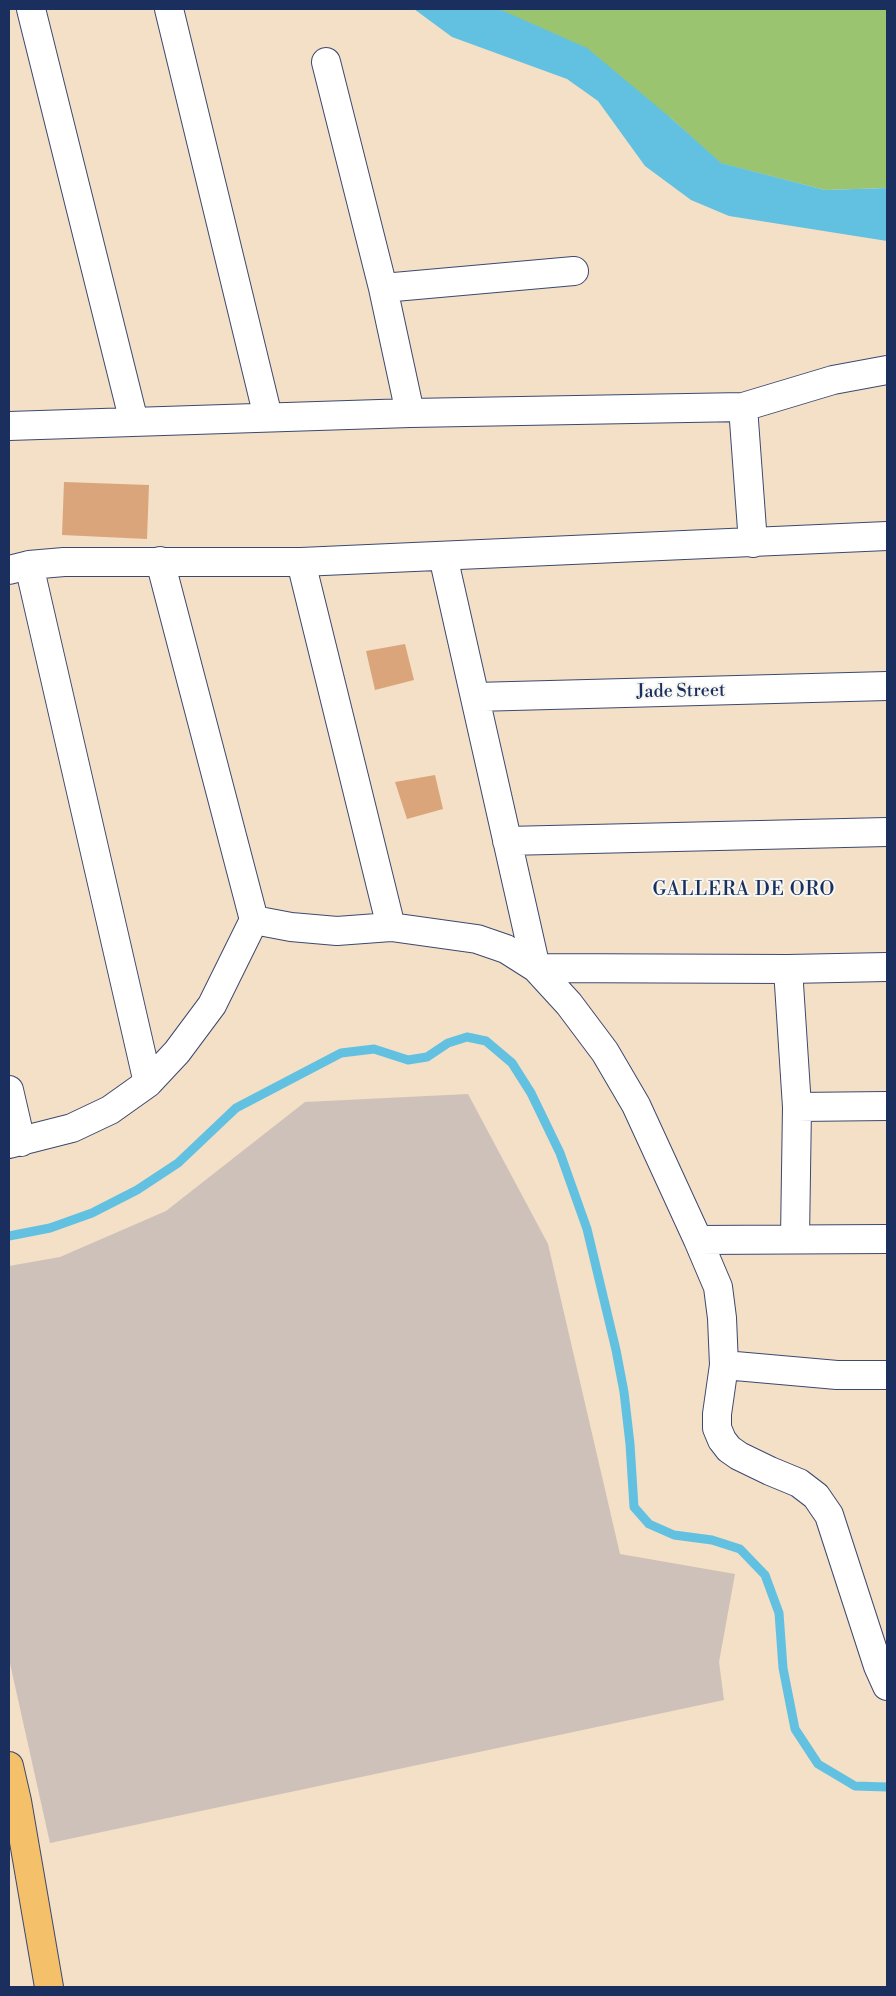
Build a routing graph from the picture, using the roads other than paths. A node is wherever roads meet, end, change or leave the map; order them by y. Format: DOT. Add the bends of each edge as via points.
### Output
graph roads {
  1 [pos="30,9"];
  2 [pos="169,9"];
  3 [pos="326,62"];
  4 [pos="574,271"];
  5 [pos="383,288"];
  6 [pos="887,370"];
  7 [pos="743,407"];
  8 [pos="410,413"];
  9 [pos="268,417"];
  10 [pos="134,422"];
  11 [pos="9,426"];
  12 [pos="887,536"];
  13 [pos="753,543"];
  14 [pos="443,556"];
  15 [pos="160,561"];
  16 [pos="301,562"];
  17 [pos="14,566"];
  18 [pos="887,686"];
  19 [pos="475,697"];
  20 [pos="887,832"];
  21 [pos="507,841"];
  22 [pos="254,920"];
  23 [pos="391,927"];
  24 [pos="887,967"];
  25 [pos="536,968"];
  26 [pos="788,969"];
  27 [pos="148,1083"];
  28 [pos="9,1090"];
  29 [pos="887,1106"];
  30 [pos="797,1107"];
  31 [pos="15,1143"];
  32 [pos="795,1238"];
  33 [pos="887,1239"];
  34 [pos="698,1240"];
  35 [pos="724,1365"];
  36 [pos="887,1375"];
  37 [pos="887,1686"];
  38 [pos="9,1766"];
  39 [pos="49,1987"];
  1 -- 10 [label="street"];
  2 -- 9 [label="street"];
  3 -- 5 [label="street"];
  4 -- 5 [label="street"];
  5 -- 8 [label="street"];
  6 -- 7 [label="street" via="833,380"];
  7 -- 8 [label="street"];
  7 -- 13 [label="street"];
  8 -- 9 [label="street"];
  9 -- 10 [label="street"];
  10 -- 11 [label="street"];
  12 -- 13 [label="street"];
  13 -- 14 [label="street"];
  14 -- 16 [label="street"];
  14 -- 19 [label="street"];
  15 -- 16 [label="street"];
  15 -- 17 [label="street"];
  15 -- 22 [label="street"];
  16 -- 23 [label="street"];
  17 -- 27 [label="street"];
  18 -- 19 [label="street, Jade Street"];
  19 -- 21 [label="street"];
  20 -- 21 [label="street"];
  21 -- 25 [label="street"];
  22 -- 23 [label="street" via="337,932"];
  22 -- 27 [label="street" via="212,1005 177,1052"];
  23 -- 25 [label="street" via="477,940 506,949"];
  24 -- 26 [label="street"];
  25 -- 26 [label="street"];
  25 -- 34 [label="street" via="569,1004 605,1052 636,1105"];
  26 -- 30 [label="street"];
  27 -- 31 [label="street" via="110,1110 72,1128"];
  28 -- 31 [label="street"];
  29 -- 30 [label="street"];
  30 -- 32 [label="street"];
  32 -- 33 [label="street"];
  32 -- 34 [label="street"];
  34 -- 35 [label="street" via="718,1287"];
  35 -- 36 [label="street" via="837,1375"];
  35 -- 37 [label="street" via="716,1414 722,1440 739,1456 798,1483 816,1496 829,1516"];
  38 -- 39 [label="main road"];
}
